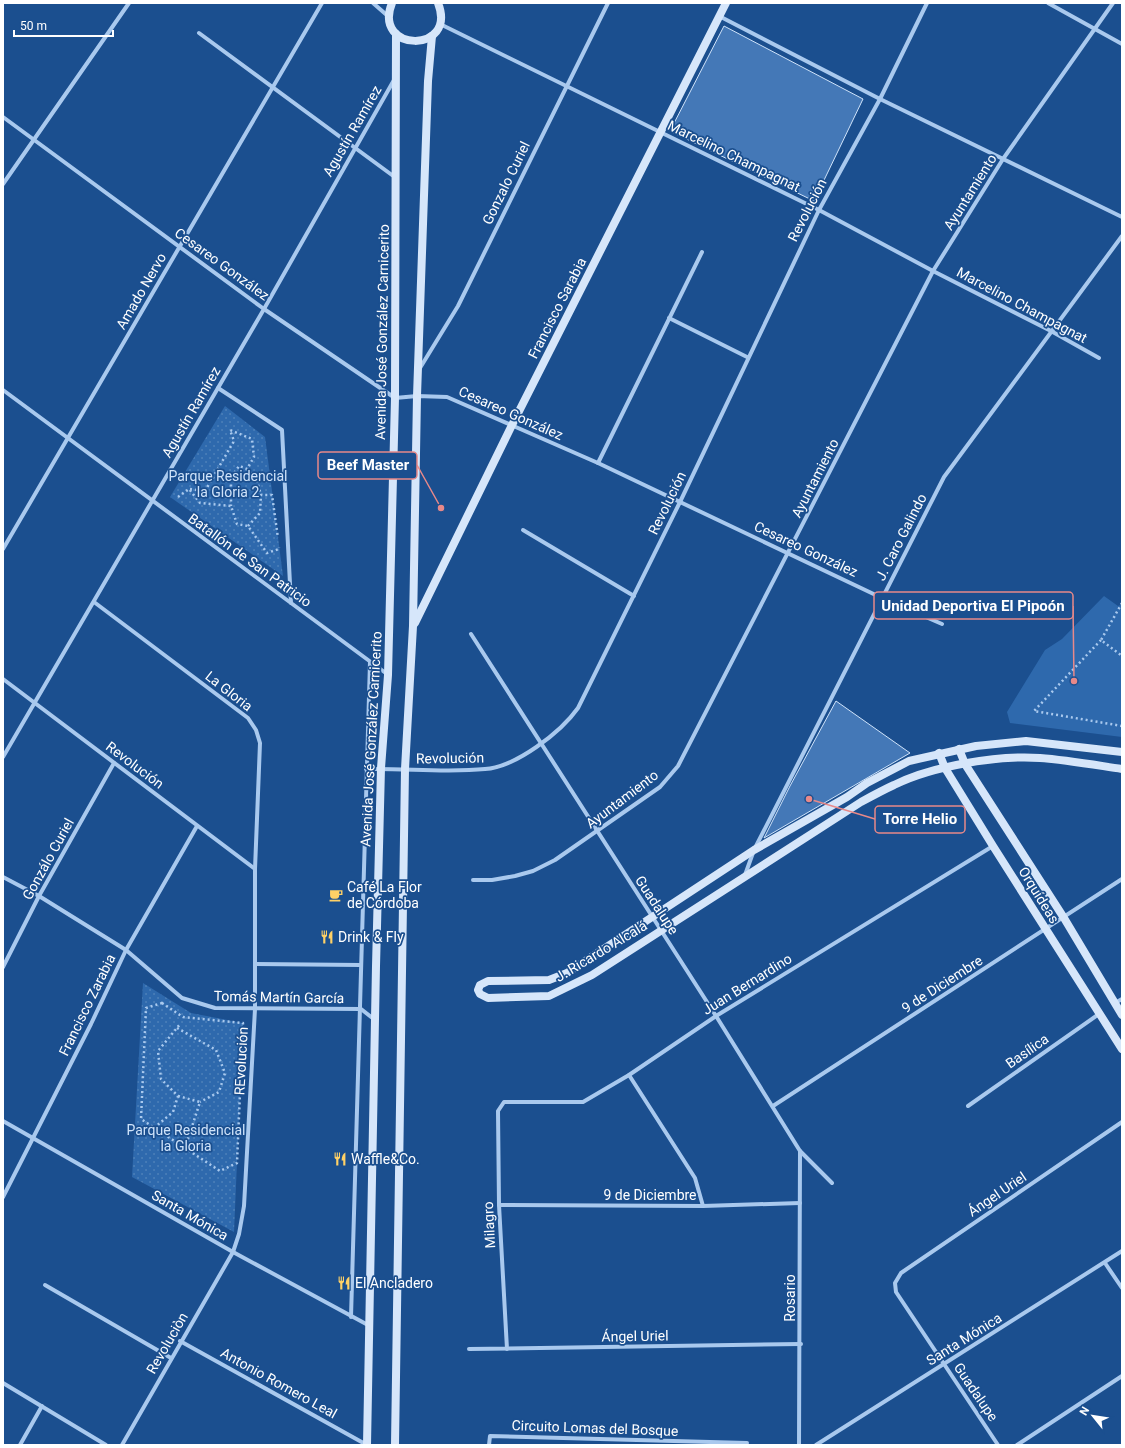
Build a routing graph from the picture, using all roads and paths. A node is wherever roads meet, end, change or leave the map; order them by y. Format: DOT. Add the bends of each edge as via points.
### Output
graph roads {
  1 [pos="128,3"];
  2 [pos="322,3"];
  3 [pos="373,3"];
  4 [pos="392,3"];
  5 [pos="438,3"];
  6 [pos="608,3"];
  7 [pos="726,3"];
  8 [pos="927,3"];
  9 [pos="1048,3"];
  10 [pos="1113,3"];
  11 [pos="719,16"];
  12 [pos="389,17"];
  13 [pos="440,24"];
  14 [pos="1094,28"];
  15 [pos="199,32"];
  16 [pos="396,34"];
  17 [pos="432,36"];
  18 [pos="1122,44"];
  19 [pos="396,76"];
  20 [pos="567,85"];
  21 [pos="272,88"];
  22 [pos="880,98"];
  23 [pos="3,117"];
  24 [pos="660,132"];
  25 [pos="33,139"];
  26 [pos="355,148"];
  27 [pos="1003,159"];
  28 [pos="396,178"];
  29 [pos="3,184"];
  30 [pos="819,210"];
  31 [pos="1122,217"];
  32 [pos="1122,236"];
  33 [pos="180,247"];
  34 [pos="702,252"];
  35 [pos="933,271"];
  36 [pos="264,309"];
  37 [pos="669,318"];
  38 [pos="1051,331"];
  39 [pos="748,357"];
  40 [pos="1099,358"];
  41 [pos="419,370"];
  42 [pos="218,388"];
  43 [pos="3,390"];
  44 [pos="417,396"];
  45 [pos="395,398"];
  46 [pos="512,425"];
  47 [pos="68,438"];
  48 [pos="598,463"];
  49 [pos="247,469"];
  50 [pos="189,489"];
  51 [pos="261,495"];
  52 [pos="178,497"];
  53 [pos="152,500"];
  54 [pos="680,502"];
  55 [pos="231,506"];
  56 [pos="248,526"];
  57 [pos="523,530"];
  58 [pos="3,549"];
  59 [pos="789,553"];
  60 [pos="634,596"];
  61 [pos="882,598"];
  62 [pos="94,602"];
  63 [pos="291,603"];
  64 [pos="1122,603"];
  65 [pos="942,624"];
  66 [pos="413,626"];
  67 [pos="471,634"];
  68 [pos="1101,640"];
  69 [pos="1122,656"];
  70 [pos="370,662"];
  71 [pos="388,675"];
  72 [pos="3,679"];
  73 [pos="34,703"];
  74 [pos="1122,726"];
  75 [pos="539,744"];
  76 [pos="959,749"];
  77 [pos="1122,752"];
  78 [pos="939,753"];
  79 [pos="3,757"];
  80 [pos="114,763"];
  81 [pos="965,764"];
  82 [pos="381,768"];
  83 [pos="945,768"];
  84 [pos="366,769"];
  85 [pos="1122,769"];
  86 [pos="405,770"];
  87 [pos="197,826"];
  88 [pos="598,832"];
  89 [pos="993,846"];
  90 [pos="754,850"];
  91 [pos="255,869"];
  92 [pos="745,876"];
  93 [pos="3,877"];
  94 [pos="1122,879"];
  95 [pos="473,880"];
  96 [pos="39,896"];
  97 [pos="652,918"];
  98 [pos="1064,918"];
  99 [pos="660,930"];
  100 [pos="1046,930"];
  101 [pos="126,950"];
  102 [pos="255,964"];
  103 [pos="361,965"];
  104 [pos="3,967"];
  105 [pos="1122,998"];
  106 [pos="1114,1003"];
  107 [pos="255,1009"];
  108 [pos="361,1009"];
  109 [pos="1100,1014"];
  110 [pos="1122,1015"];
  111 [pos="716,1016"];
  112 [pos="375,1020"];
  113 [pos="181,1023"];
  114 [pos="177,1028"];
  115 [pos="1122,1049"];
  116 [pos="629,1074"];
  117 [pos="178,1096"];
  118 [pos="200,1102"];
  119 [pos="504,1102"];
  120 [pos="773,1106"];
  121 [pos="968,1106"];
  122 [pos="3,1121"];
  123 [pos="1122,1122"];
  124 [pos="154,1128"];
  125 [pos="33,1137"];
  126 [pos="185,1148"];
  127 [pos="800,1151"];
  128 [pos="832,1184"];
  129 [pos="3,1197"];
  130 [pos="800,1203"];
  131 [pos="499,1205"];
  132 [pos="703,1206"];
  133 [pos="1122,1251"];
  134 [pos="233,1252"];
  135 [pos="1106,1263"];
  136 [pos="45,1285"];
  137 [pos="1122,1288"];
  138 [pos="896,1292"];
  139 [pos="351,1317"];
  140 [pos="368,1325"];
  141 [pos="180,1341"];
  142 [pos="801,1344"];
  143 [pos="470,1349"];
  144 [pos="507,1349"];
  145 [pos="171,1358"];
  146 [pos="944,1364"];
  147 [pos="1122,1376"];
  148 [pos="3,1383"];
  149 [pos="42,1406"];
  150 [pos="708,1443"];
  151 [pos="747,1443"];
  152 [pos="20,1445"];
  153 [pos="106,1445"];
  154 [pos="122,1445"];
  155 [pos="366,1445"];
  156 [pos="395,1445"];
  157 [pos="489,1445"];
  158 [pos="799,1445"];
  159 [pos="816,1445"];
  160 [pos="998,1445"];
  161 [pos="1017,1445"];
  1 -- 25 [label="street"];
  2 -- 21 [label="street, Amado Nervo"];
  3 -- 12 [label="street"];
  4 -- 12 [label="street"];
  5 -- 13 [label="street" via="441,12"];
  6 -- 20 [label="street, Gonzalo Curiel"];
  7 -- 11 [label="street, Francisco Sarabia"];
  8 -- 22 [label="street, Revolución"];
  9 -- 14 [label="street"];
  10 -- 14 [label="street, Ayuntamiento"];
  11 -- 22 [label="street"];
  11 -- 24 [label="street, Francisco Sarabia"];
  12 -- 16 [label="street"];
  13 -- 17 [label="street"];
  13 -- 20 [label="street, Marcelino Champagnat"];
  14 -- 18 [label="street"];
  14 -- 27 [label="street, Ayuntamiento"];
  15 -- 21 [label="street"];
  16 -- 17 [label="street" via="404,40 414,42 424,41"];
  16 -- 19 [label="street, Avenida José González Carnicerito"];
  17 -- 41 [label="street" via="428,81"];
  19 -- 26 [label="street, Agustín Ramírez"];
  19 -- 28 [label="street, Avenida José González Carnicerito"];
  20 -- 24 [label="street, Marcelino Champagnat"];
  20 -- 41 [label="street, Gonzalo Curiel" via="458,306"];
  21 -- 26 [label="street"];
  21 -- 33 [label="street, Amado Nervo"];
  22 -- 27 [label="street"];
  22 -- 30 [label="street, Revolución"];
  23 -- 25 [label="street, Cesareo González"];
  24 -- 30 [label="street, Marcelino Champagnat"];
  24 -- 46 [label="street, Francisco Sarabia"];
  25 -- 29 [label="street"];
  25 -- 33 [label="street, Cesareo González"];
  26 -- 28 [label="street"];
  26 -- 36 [label="street, Agustín Ramírez"];
  27 -- 31 [label="street"];
  27 -- 35 [label="street, Ayuntamiento"];
  28 -- 45 [label="street, Avenida José González Carnicerito"];
  30 -- 35 [label="street, Marcelino Champagnat"];
  30 -- 39 [label="street, Revolución"];
  32 -- 38 [label="street, J. Caro Galindo"];
  33 -- 36 [label="street, Cesareo González"];
  33 -- 47 [label="street, Amado Nervo"];
  34 -- 37 [label="street"];
  35 -- 38 [label="street, Marcelino Champagnat"];
  35 -- 59 [label="street, Ayuntamiento"];
  36 -- 42 [label="street, Agustín Ramírez"];
  36 -- 45 [label="street, Cesareo González"];
  37 -- 39 [label="street"];
  37 -- 48 [label="street"];
  38 -- 40 [label="street, Marcelino Champagnat"];
  38 -- 61 [label="street, J. Caro Galindo" via="944,477"];
  39 -- 54 [label="street, Revolución"];
  41 -- 44 [label="street"];
  42 -- 53 [label="street, Agustín Ramírez"];
  42 -- 63 [label="street" via="282,430"];
  43 -- 47 [label="street, Batallón de San Patricio"];
  44 -- 45 [label="street, Cesareo González"];
  44 -- 46 [label="street, Cesareo González" via="447,397"];
  44 -- 66 [label="street"];
  45 -- 71 [label="street, Avenida José González Carnicerito"];
  46 -- 48 [label="street, Cesareo González"];
  46 -- 66 [label="street, Francisco Sarabia"];
  47 -- 53 [label="street, Batallón de San Patricio"];
  47 -- 58 [label="street, Amado Nervo"];
  48 -- 54 [label="street, Cesareo González"];
  49 -- 50 [label="path" via="254,457 252,439 230,430 234,441 205,491"];
  49 -- 51 [label="path" via="256,478"];
  49 -- 55 [label="path" via="239,466 231,478"];
  50 -- 52 [label="path"];
  50 -- 55 [label="path" via="200,502"];
  51 -- 56 [label="path" via="260,513"];
  51 -- 56 [label="path" via="272,495 279,549 267,553"];
  53 -- 62 [label="street, Agustín Ramírez"];
  53 -- 63 [label="street, Batallón de San Patricio"];
  54 -- 59 [label="street, Cesareo González"];
  54 -- 60 [label="street, Revolución"];
  55 -- 56 [label="path" via="237,524"];
  57 -- 60 [label="street"];
  59 -- 61 [label="street, Cesareo González"];
  59 -- 88 [label="street, Ayuntamiento" via="678,766 660,786"];
  60 -- 75 [label="street, Revolución" via="578,708 568,721"];
  61 -- 65 [label="street, Cesareo González"];
  61 -- 90 [label="street, J. Caro Galindo"];
  62 -- 73 [label="street, Agustín Ramírez"];
  62 -- 91 [label="street, La Gloria" via="248,718 256,730 260,743"];
  63 -- 70 [label="street, Batallón de San Patricio"];
  64 -- 68 [label="path"];
  66 -- 86 [label="street"];
  67 -- 75 [label="street, Guadalupe"];
  68 -- 69 [label="path"];
  68 -- 74 [label="path" via="1034,711"];
  70 -- 71 [label="street, Batallón de San Patricio"];
  70 -- 84 [label="street"];
  71 -- 82 [label="street, Avenida José González Carnicerito"];
  72 -- 73 [label="street, Revolución"];
  73 -- 79 [label="street, Agustín Ramírez"];
  73 -- 80 [label="street, Revolución"];
  75 -- 86 [label="street, Revolución" via="511,762 487,769"];
  75 -- 88 [label="street, Guadalupe"];
  76 -- 77 [label="street, J. Ricardo Alcalá" via="1026,741"];
  76 -- 78 [label="street, J. Ricardo Alcalá"];
  76 -- 81 [label="street, Orquídeas"];
  78 -- 83 [label="street, Orquídeas"];
  78 -- 90 [label="street, J. Ricardo Alcalá" via="909,761 890,770"];
  80 -- 87 [label="street, Revolución"];
  80 -- 96 [label="street, Gonzálo Curiel"];
  81 -- 83 [label="street, J. Ricardo Alcalá"];
  81 -- 85 [label="street, J. Ricardo Alcalá" via="1039,758"];
  81 -- 98 [label="street, Orquídeas"];
  82 -- 84 [label="street, Revolución"];
  82 -- 86 [label="street, Revolución"];
  82 -- 112 [label="street, Avenida José González Carnicerito"];
  83 -- 89 [label="street, Orquídeas"];
  83 -- 92 [label="street, J. Ricardo Alcalá" via="922,774 861,802"];
  84 -- 103 [label="street"];
  86 -- 156 [label="street"];
  87 -- 91 [label="street, Revolución"];
  87 -- 101 [label="street, Francisco Zarabia"];
  88 -- 95 [label="street, Ayuntamiento" via="533,871 492,880"];
  88 -- 97 [label="street, Guadalupe"];
  89 -- 100 [label="street, Orquídeas"];
  89 -- 111 [label="street, Juan Bernardino"];
  90 -- 92 [label="street, J. Caro Galindo"];
  90 -- 97 [label="street, J. Ricardo Alcalá"];
  91 -- 102 [label="street, REvolución"];
  92 -- 99 [label="street, J. Ricardo Alcalá"];
  93 -- 96 [label="street, Tomás Martín García"];
  94 -- 98 [label="street, 9 de Diciembre"];
  96 -- 101 [label="street, Tomás Martín García"];
  96 -- 104 [label="street, Gonzálo Curiel"];
  97 -- 99 [label="street, Guadalupe"];
  97 -- 99 [label="street, J. Ricardo Alcalá" via="567,974 549,980 488,980 480,985 478,990 488,998 549,996 592,975"];
  98 -- 100 [label="street, 9 de Diciembre"];
  98 -- 106 [label="street, Orquídeas"];
  99 -- 111 [label="street, Guadalupe"];
  100 -- 109 [label="street, Orquídeas"];
  100 -- 120 [label="street, 9 de Diciembre"];
  101 -- 107 [label="street, Tomás Martín García" via="182,998 215,1008"];
  101 -- 125 [label="street, Francisco Zarabia"];
  102 -- 103 [label="street"];
  102 -- 107 [label="street, REvolución"];
  103 -- 108 [label="street"];
  105 -- 106 [label="street"];
  106 -- 110 [label="street, Orquídeas"];
  107 -- 108 [label="street, Tomás Martín García"];
  107 -- 134 [label="street, REvolución" via="244,1206"];
  108 -- 112 [label="street, Tomás Martín García"];
  108 -- 139 [label="street"];
  109 -- 115 [label="street, Orquídeas"];
  109 -- 121 [label="street, Basílica"];
  111 -- 116 [label="street, Juan Bernardino"];
  111 -- 120 [label="street, Guadalupe"];
  112 -- 140 [label="street, Avenida José González Carnicerito"];
  113 -- 114 [label="path"];
  114 -- 117 [label="path" via="158,1051 161,1079"];
  114 -- 118 [label="path" via="216,1050 225,1073 219,1092"];
  116 -- 119 [label="street, Juan Bernardino" via="583,1102"];
  116 -- 132 [label="street" via="694,1178"];
  117 -- 118 [label="path"];
  117 -- 124 [label="path" via="173,1112"];
  118 -- 126 [label="path"];
  119 -- 131 [label="street, Milagro" via="498,1111"];
  120 -- 127 [label="street, Guadalupe"];
  122 -- 125 [label="street, Santa Mónica"];
  123 -- 138 [label="street, Ángel Uriel" via="901,1273 895,1283"];
  124 -- 126 [label="path"];
  124 -- 126 [label="path" via="141,1119 146,1008 162,1003 183,1017 243,1023 237,1163 220,1171"];
  125 -- 129 [label="street, Francisco Zarabia"];
  125 -- 134 [label="street, Santa Mónica"];
  127 -- 128 [label="street, Guadalupe"];
  127 -- 130 [label="street, Rosario"];
  130 -- 132 [label="street, 9 de Diciembre"];
  130 -- 142 [label="street, Rosario"];
  131 -- 132 [label="street, 9 de Diciembre"];
  131 -- 144 [label="street, Milagro"];
  133 -- 135 [label="street, Santa Mónica"];
  134 -- 139 [label="street, Santa Mónica"];
  134 -- 141 [label="street, Revoluciòn"];
  135 -- 137 [label="street"];
  135 -- 146 [label="street, Santa Mónica"];
  136 -- 145 [label="street"];
  138 -- 146 [label="street, Guadalupe"];
  139 -- 140 [label="street, Santa Mónica"];
  140 -- 155 [label="street, Avenida José González Carnicerito"];
  141 -- 145 [label="street, Revoluciòn"];
  141 -- 155 [label="street, Antonio Romero Leal"];
  142 -- 144 [label="street, Ángel Uriel"];
  142 -- 158 [label="street, Rosario"];
  143 -- 144 [label="street, Ángel Uriel"];
  145 -- 154 [label="street, Revoluciòn"];
  146 -- 159 [label="street, Santa Mónica"];
  146 -- 160 [label="street, Guadalupe"];
  147 -- 161 [label="street"];
  148 -- 149 [label="street"];
  149 -- 152 [label="street"];
  149 -- 153 [label="street"];
  150 -- 151 [label="street, Circuito Lomas del Bosque"];
  150 -- 157 [label="street, Circuito Lomas del Bosque" via="490,1436"];
}
